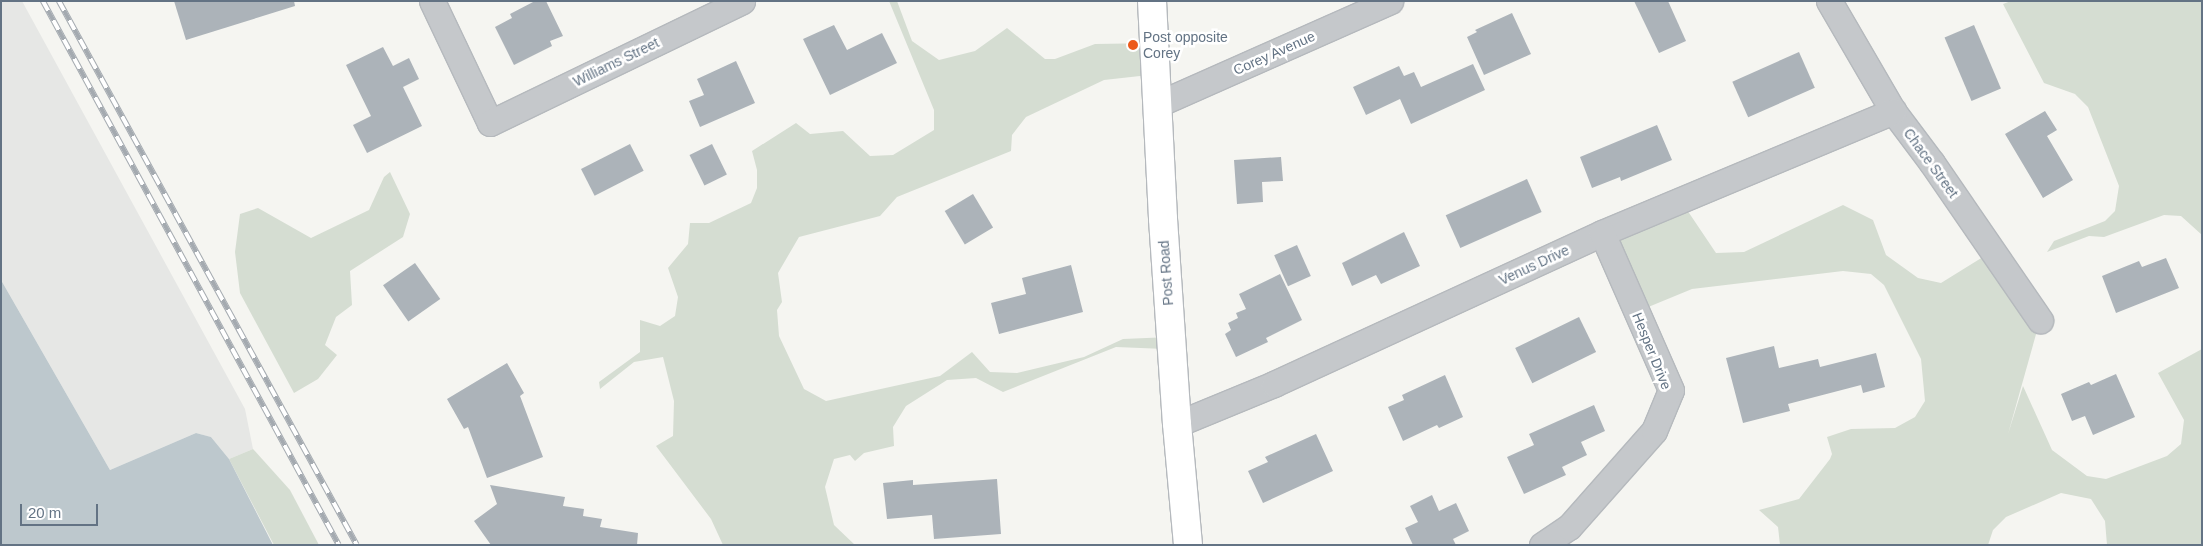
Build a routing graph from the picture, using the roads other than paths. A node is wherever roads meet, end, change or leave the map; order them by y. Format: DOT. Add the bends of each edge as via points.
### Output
graph roads {
  1 [pos="432,1"];
  2 [pos="742,1"];
  3 [pos="1152,1"];
  4 [pos="1390,1"];
  5 [pos="1829,1"];
  6 [pos="1158,104"];
  7 [pos="1893,111"];
  8 [pos="1602,234"];
  9 [pos="2040,320"];
  10 [pos="1177,424"];
  11 [pos="1188,545"];
  12 [pos="1542,545"];
  1 -- 2 [label="street, Williams Street" via="490,124"];
  3 -- 6 [label="main road, Post Road"];
  4 -- 6 [label="street, Corey Avenue"];
  5 -- 7 [label="street, Chace Street"];
  6 -- 10 [label="main road, Post Road"];
  7 -- 8 [label="street, Venus Drive"];
  7 -- 9 [label="street, Chace Street"];
  8 -- 10 [label="street, Venus Drive" via="1274,384"];
  8 -- 12 [label="street, Hesper Drive" via="1671,390 1654,430 1569,526"];
  10 -- 11 [label="main road, Post Road"];
}
